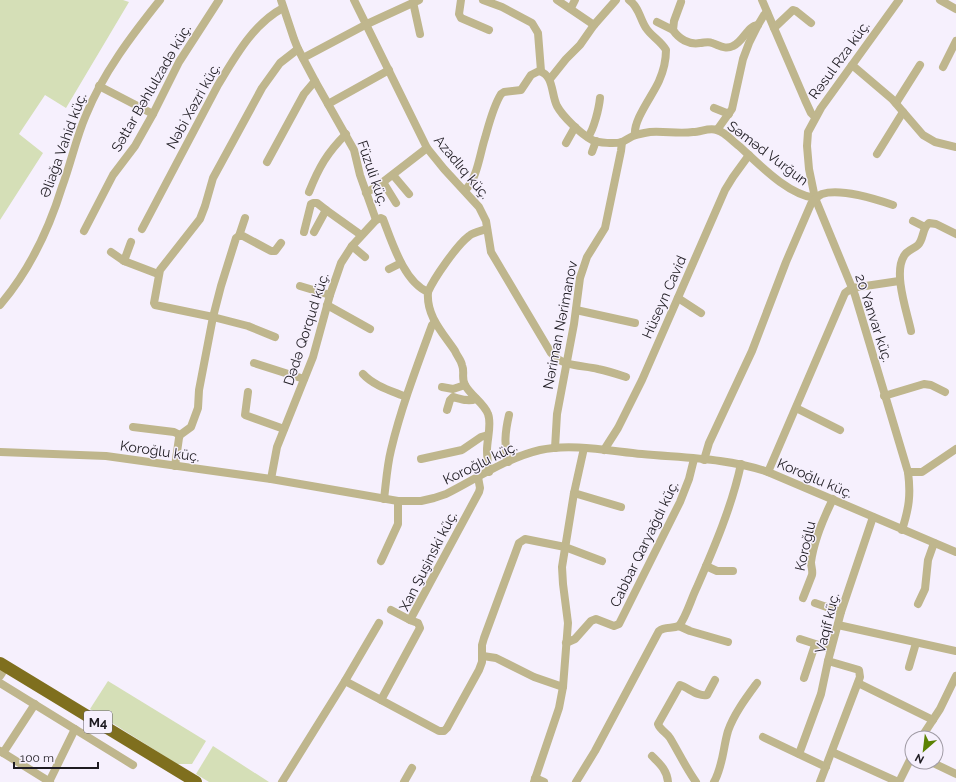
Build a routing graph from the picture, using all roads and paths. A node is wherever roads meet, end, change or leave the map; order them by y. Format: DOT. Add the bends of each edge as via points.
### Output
graph roads {
  1 [pos="160,0"];
  2 [pos="219,0"];
  3 [pos="354,0"];
  4 [pos="461,0"];
  5 [pos="483,0"];
  6 [pos="557,0"];
  7 [pos="575,0"];
  8 [pos="616,0"];
  9 [pos="629,0"];
  10 [pos="762,0"];
  11 [pos="899,0"];
  12 [pos="940,0"];
  13 [pos="416,1"];
  14 [pos="681,2"];
  15 [pos="282,4"];
  16 [pos="570,8"];
  17 [pos="956,9"];
  18 [pos="767,12"];
  19 [pos="657,22"];
  20 [pos="811,23"];
  21 [pos="366,24"];
  22 [pos="594,25"];
  23 [pos="774,28"];
  24 [pos="489,30"];
  25 [pos="673,30"];
  26 [pos="420,34"];
  27 [pos="746,41"];
  28 [pos="956,41"];
  29 [pos="298,49"];
  30 [pos="303,58"];
  31 [pos="852,64"];
  32 [pos="920,65"];
  33 [pos="943,67"];
  34 [pos="389,70"];
  35 [pos="541,72"];
  36 [pos="550,79"];
  37 [pos="315,81"];
  38 [pos="99,86"];
  39 [pos="600,98"];
  40 [pos="896,103"];
  41 [pos="328,104"];
  42 [pos="714,108"];
  43 [pos="902,112"];
  44 [pos="153,114"];
  45 [pos="729,114"];
  46 [pos="815,117"];
  47 [pos="575,127"];
  48 [pos="717,130"];
  49 [pos="346,134"];
  50 [pos="635,135"];
  51 [pos="588,137"];
  52 [pos="596,141"];
  53 [pos="622,142"];
  54 [pos="566,143"];
  55 [pos="956,147"];
  56 [pos="427,148"];
  57 [pos="592,152"];
  58 [pos="877,154"];
  59 [pos="749,155"];
  60 [pos="267,162"];
  61 [pos="393,175"];
  62 [pos="383,182"];
  63 [pos="465,190"];
  64 [pos="309,192"];
  65 [pos="366,193"];
  66 [pos="409,194"];
  67 [pos="815,198"];
  68 [pos="396,203"];
  69 [pos="893,205"];
  70 [pos="326,210"];
  71 [pos="245,218"];
  72 [pos="376,220"];
  73 [pos="913,221"];
  74 [pos="925,227"];
  75 [pos="142,229"];
  76 [pos="487,229"];
  77 [pos="84,231"];
  78 [pos="304,232"];
  79 [pos="314,232"];
  80 [pos="956,234"];
  81 [pos="361,235"];
  82 [pos="239,236"];
  83 [pos="131,242"];
  84 [pos="281,243"];
  85 [pos="352,246"];
  86 [pos="111,252"];
  87 [pos="365,257"];
  88 [pos="124,262"];
  89 [pos="401,263"];
  90 [pos="389,269"];
  91 [pos="158,274"];
  92 [pos="899,281"];
  93 [pos="300,286"];
  94 [pos="852,288"];
  95 [pos="428,292"];
  96 [pos="330,295"];
  97 [pos="678,298"];
  98 [pos="0,304"];
  99 [pos="327,305"];
  100 [pos="576,310"];
  101 [pos="701,312"];
  102 [pos="213,317"];
  103 [pos="435,322"];
  104 [pos="635,323"];
  105 [pos="370,329"];
  106 [pos="911,332"];
  107 [pos="275,337"];
  108 [pos="254,363"];
  109 [pos="566,364"];
  110 [pos="363,374"];
  111 [pos="626,377"];
  112 [pos="304,379"];
  113 [pos="465,386"];
  114 [pos="442,387"];
  115 [pos="248,392"];
  116 [pos="945,392"];
  117 [pos="884,396"];
  118 [pos="406,397"];
  119 [pos="476,399"];
  120 [pos="796,408"];
  121 [pos="447,410"];
  122 [pos="510,415"];
  123 [pos="133,427"];
  124 [pos="284,429"];
  125 [pos="840,430"];
  126 [pos="180,435"];
  127 [pos="488,435"];
  128 [pos="555,448"];
  129 [pos="584,448"];
  130 [pos="956,449"];
  131 [pos="604,450"];
  132 [pos="0,452"];
  133 [pos="421,459"];
  134 [pos="694,459"];
  135 [pos="704,460"];
  136 [pos="508,462"];
  137 [pos="741,464"];
  138 [pos="175,466"];
  139 [pos="489,472"];
  140 [pos="768,472"];
  141 [pos="908,472"];
  142 [pos="478,477"];
  143 [pos="271,479"];
  144 [pos="574,493"];
  145 [pos="384,499"];
  146 [pos="833,499"];
  147 [pos="398,501"];
  148 [pos="621,508"];
  149 [pos="874,517"];
  150 [pos="902,530"];
  151 [pos="934,543"];
  152 [pos="565,547"];
  153 [pos="956,552"];
  154 [pos="381,561"];
  155 [pos="602,561"];
  156 [pos="706,566"];
  157 [pos="733,571"];
  158 [pos="802,598"];
  159 [pos="815,604"];
  160 [pos="918,604"];
  161 [pos="391,610"];
  162 [pos="841,612"];
  163 [pos="410,620"];
  164 [pos="379,623"];
  165 [pos="838,625"];
  166 [pos="679,626"];
  167 [pos="800,639"];
  168 [pos="728,642"];
  169 [pos="566,643"];
  170 [pos="916,643"];
  171 [pos="815,644"];
  172 [pos="831,649"];
  173 [pos="956,651"];
  174 [pos="483,656"];
  175 [pos="828,661"];
  176 [pos="909,667"];
  177 [pos="0,673"];
  178 [pos="956,676"];
  179 [pos="804,678"];
  180 [pos="715,680"];
  181 [pos="344,681"];
  182 [pos="757,683"];
  183 [pos="858,683"];
  184 [pos="563,687"];
  185 [pos="953,691"];
  186 [pos="381,700"];
  187 [pos="35,704"];
  188 [pos="933,720"];
  189 [pos="75,729"];
  190 [pos="926,730"];
  191 [pos="763,737"];
  192 [pos="2,752"];
  193 [pos="832,752"];
  194 [pos="799,754"];
  195 [pos="652,756"];
  196 [pos="133,765"];
  197 [pos="826,767"];
  198 [pos="412,768"];
  199 [pos="944,768"];
  200 [pos="905,770"];
  201 [pos="956,774"];
  202 [pos="535,780"];
  203 [pos="715,780"];
  204 [pos="50,782"];
  205 [pos="182,782"];
  206 [pos="196,782"];
  207 [pos="282,782"];
  208 [pos="404,782"];
  209 [pos="544,782"];
  210 [pos="576,782"];
  211 [pos="668,782"];
  212 [pos="696,782"];
  213 [pos="725,782"];
  214 [pos="820,782"];
  215 [pos="899,782"];
  1 -- 38 [label="street, Əliağa Vahid küç."];
  2 -- 44 [label="street, Səttar Bəhlulzadə küç." via="179,62"];
  3 -- 21 [label="street, Azadlıq küç."];
  4 -- 24 [label="street" via="461,18"];
  5 -- 35 [label="street" via="532,23 538,33"];
  6 -- 16 [label="street"];
  7 -- 16 [label="street"];
  8 -- 22 [label="street"];
  9 -- 50 [label="street" via="635,5 648,32 666,50 660,80 635,126"];
  10 -- 18 [label="street"];
  11 -- 31 [label="street, Rəsul Rza küç."];
  12 -- 17 [label="street"];
  13 -- 21 [label="street"];
  13 -- 26 [label="street"];
  14 -- 25 [label="street"];
  15 -- 29 [label="street, Füzuli küç."];
  15 -- 75 [label="street, Nəbi Xəzri küç." via="248,39 230,64"];
  16 -- 22 [label="street"];
  18 -- 23 [label="street"];
  18 -- 27 [label="street" via="758,25 751,27"];
  19 -- 25 [label="street"];
  20 -- 23 [label="street" via="793,10"];
  21 -- 30 [label="street"];
  21 -- 34 [label="street, Azadlıq küç."];
  22 -- 36 [label="street"];
  23 -- 46 [label="street"];
  25 -- 27 [label="street" via="685,41 693,44 708,42 729,48"];
  27 -- 45 [label="street" via="734,104"];
  28 -- 33 [label="street"];
  29 -- 30 [label="street, Füzuli küç."];
  29 -- 91 [label="street" via="280,63 262,88 213,178 200,218"];
  30 -- 37 [label="street, Füzuli küç."];
  31 -- 40 [label="street"];
  31 -- 46 [label="street, Rəsul Rza küç."];
  32 -- 40 [label="street"];
  34 -- 41 [label="street"];
  34 -- 56 [label="street, Azadlıq küç."];
  35 -- 36 [label="street"];
  35 -- 63 [label="street" via="533,73 521,90 501,94 474,176"];
  36 -- 47 [label="street" via="557,106"];
  37 -- 41 [label="street, Füzuli küç."];
  37 -- 60 [label="street" via="304,94"];
  38 -- 44 [label="street"];
  38 -- 98 [label="street, Əliağa Vahid küç." via="86,115 47,227 24,272"];
  39 -- 51 [label="street"];
  40 -- 43 [label="street"];
  41 -- 49 [label="street, Füzuli küç."];
  42 -- 45 [label="street"];
  43 -- 55 [label="street" via="928,139"];
  43 -- 58 [label="street"];
  44 -- 77 [label="street, Səttar Bəhlulzadə küç." via="135,146 113,175"];
  45 -- 48 [label="street"];
  46 -- 67 [label="street, 20 Yanvar küç." via="808,132 807,146"];
  47 -- 51 [label="street"];
  47 -- 54 [label="street"];
  48 -- 50 [label="street, Səməd Vurğun" via="691,133 651,132"];
  48 -- 59 [label="street, Səməd Vurğun" via="728,136"];
  49 -- 64 [label="street" via="325,158"];
  49 -- 65 [label="street, Füzuli küç." via="354,150"];
  50 -- 53 [label="street, Səməd Vurğun"];
  51 -- 52 [label="street"];
  52 -- 53 [label="street"];
  52 -- 57 [label="street"];
  53 -- 100 [label="street, Nəriman Nərimanov" via="606,222 587,257"];
  56 -- 61 [label="street"];
  56 -- 63 [label="street, Azadlıq küç."];
  59 -- 67 [label="street, Səməd Vurğun" via="795,192"];
  59 -- 97 [label="street, Hüseyn Cavid" via="726,190"];
  61 -- 62 [label="street"];
  61 -- 66 [label="street"];
  62 -- 65 [label="street"];
  62 -- 68 [label="street"];
  63 -- 76 [label="street, Azadlıq küç." via="483,214"];
  65 -- 72 [label="street, Füzuli küç."];
  67 -- 69 [label="street" via="822,194 847,193"];
  67 -- 94 [label="street, 20 Yanvar küç."];
  67 -- 135 [label="street" via="786,262 752,352 709,443"];
  70 -- 78 [label="street" via="317,203 311,204"];
  70 -- 79 [label="street"];
  70 -- 81 [label="street"];
  71 -- 82 [label="street"];
  72 -- 81 [label="street, Dədə Qorqud küç."];
  72 -- 89 [label="street, Füzuli küç." via="383,220"];
  73 -- 74 [label="street"];
  74 -- 80 [label="street" via="932,223"];
  74 -- 92 [label="street" via="919,244 906,252 902,258"];
  76 -- 95 [label="street" via="464,240"];
  76 -- 109 [label="street, Azadlıq küç." via="491,252 545,345 554,358"];
  81 -- 85 [label="street, Dədə Qorqud küç."];
  82 -- 84 [label="street" via="271,251 275,251"];
  82 -- 102 [label="street" via="232,249"];
  83 -- 88 [label="street"];
  85 -- 87 [label="street"];
  85 -- 96 [label="street, Dədə Qorqud küç." via="341,263"];
  86 -- 88 [label="street"];
  88 -- 91 [label="street"];
  89 -- 90 [label="street"];
  89 -- 95 [label="street, Füzuli küç." via="414,283"];
  91 -- 102 [label="street" via="155,305"];
  92 -- 94 [label="street"];
  92 -- 106 [label="street"];
  93 -- 96 [label="street"];
  94 -- 117 [label="street, 20 Yanvar küç."];
  94 -- 120 [label="street" via="845,294"];
  95 -- 103 [label="street" via="429,311"];
  96 -- 99 [label="street, Dədə Qorqud küç."];
  97 -- 101 [label="street"];
  97 -- 131 [label="street, Hüseyn Cavid" via="642,380"];
  99 -- 105 [label="street"];
  99 -- 112 [label="street, Dədə Qorqud küç." via="313,357"];
  100 -- 104 [label="street"];
  100 -- 109 [label="street, Nəriman Nərimanov"];
  102 -- 107 [label="street" via="248,326"];
  102 -- 126 [label="street" via="198,408 191,427"];
  103 -- 113 [label="street" via="462,365"];
  103 -- 118 [label="street"];
  108 -- 112 [label="street"];
  109 -- 111 [label="street"];
  109 -- 128 [label="street, Nəriman Nərimanov" via="557,414"];
  110 -- 118 [label="street"];
  112 -- 124 [label="street, Dədə Qorqud küç."];
  113 -- 114 [label="street" via="453,389"];
  113 -- 119 [label="street"];
  115 -- 124 [label="street" via="245,415"];
  116 -- 117 [label="street" via="924,384"];
  117 -- 141 [label="street, 20 Yanvar küç."];
  118 -- 145 [label="street" via="391,449"];
  119 -- 121 [label="street" via="471,401 453,397"];
  119 -- 127 [label="street" via="488,413"];
  120 -- 125 [label="street"];
  120 -- 140 [label="street"];
  122 -- 136 [label="street" via="505,442"];
  123 -- 126 [label="street"];
  124 -- 143 [label="street, Dədə Qorqud küç." via="277,447"];
  126 -- 138 [label="street"];
  127 -- 133 [label="street" via="462,450"];
  127 -- 139 [label="street"];
  128 -- 129 [label="street, Koroğlu küç."];
  128 -- 136 [label="street, Koroğlu küç." via="534,452"];
  129 -- 131 [label="street, Koroğlu küç."];
  129 -- 144 [label="street"];
  130 -- 141 [label="street" via="922,472"];
  131 -- 134 [label="street, Koroğlu küç."];
  132 -- 138 [label="street, Koroğlu küç." via="106,456"];
  134 -- 135 [label="street, Koroğlu küç."];
  134 -- 169 [label="street, Cabbar Qaryağdı küç." via="680,502 619,624 614,626 596,619 575,639"];
  135 -- 137 [label="street, Koroğlu küç."];
  136 -- 139 [label="street, Koroğlu küç."];
  137 -- 140 [label="street, Koroğlu küç."];
  137 -- 156 [label="street"];
  138 -- 143 [label="street, Koroğlu küç."];
  139 -- 142 [label="street, Koroğlu küç."];
  140 -- 146 [label="street, Koroğlu küç."];
  141 -- 150 [label="street, 20 Yanvar küç." via="909,500"];
  142 -- 147 [label="street, Koroğlu küç." via="434,498"];
  142 -- 163 [label="street, Xan Şuşinski küç." via="480,488 476,499"];
  143 -- 145 [label="street, Koroğlu küç."];
  144 -- 148 [label="street"];
  144 -- 152 [label="street"];
  145 -- 147 [label="street, Koroğlu küç."];
  146 -- 149 [label="street, Koroğlu küç."];
  146 -- 158 [label="street, Koroğlu" via="818,535 811,565 812,575"];
  147 -- 154 [label="street" via="398,524"];
  149 -- 150 [label="street, Koroğlu küç."];
  149 -- 162 [label="street, Vaqif küç."];
  150 -- 151 [label="street, Koroğlu küç."];
  151 -- 153 [label="street, Koroğlu küç."];
  151 -- 160 [label="street"];
  152 -- 155 [label="street"];
  152 -- 169 [label="street" via="562,567 568,623"];
  152 -- 174 [label="street" via="525,539 519,543 484,638"];
  156 -- 157 [label="street" via="717,571"];
  156 -- 166 [label="street"];
  159 -- 162 [label="street"];
  161 -- 163 [label="street"];
  162 -- 165 [label="street, Vaqif küç."];
  163 -- 186 [label="street, Xan Şuşinski küç." via="418,623 420,628"];
  164 -- 181 [label="street"];
  165 -- 170 [label="street"];
  165 -- 172 [label="street, Vaqif küç."];
  166 -- 168 [label="street"];
  166 -- 210 [label="street" via="664,628 659,632"];
  167 -- 171 [label="street"];
  169 -- 184 [label="street"];
  170 -- 173 [label="street"];
  170 -- 176 [label="street"];
  171 -- 172 [label="street"];
  171 -- 179 [label="street"];
  172 -- 175 [label="street, Vaqif küç."];
  174 -- 184 [label="street" via="496,658 534,677"];
  174 -- 186 [label="street" via="479,670 444,731 439,731"];
  175 -- 183 [label="street, Vaqif küç." via="859,670"];
  175 -- 194 [label="street" via="821,694"];
  177 -- 187 [label="street"];
  177 -- 205 [label="highway, M4"];
  177 -- 206 [label="highway, M4"];
  178 -- 185 [label="street"];
  180 -- 212 [label="street" via="705,696 680,685 658,724 669,737"];
  181 -- 186 [label="street"];
  181 -- 207 [label="street"];
  182 -- 203 [label="street" via="743,701 729,729"];
  183 -- 188 [label="street"];
  183 -- 193 [label="street"];
  184 -- 202 [label="street" via="559,708"];
  185 -- 188 [label="street"];
  187 -- 189 [label="street"];
  187 -- 192 [label="street"];
  188 -- 190 [label="street"];
  189 -- 196 [label="street"];
  189 -- 204 [label="street"];
  191 -- 194 [label="street"];
  192 -- 204 [label="street"];
  193 -- 197 [label="street"];
  193 -- 215 [label="street"];
  194 -- 197 [label="street"];
  195 -- 211 [label="street" via="667,773"];
  197 -- 214 [label="street"];
  198 -- 208 [label="street"];
  199 -- 201 [label="street"];
  200 -- 215 [label="street"];
  202 -- 209 [label="street"];
  203 -- 213 [label="street"];
}
